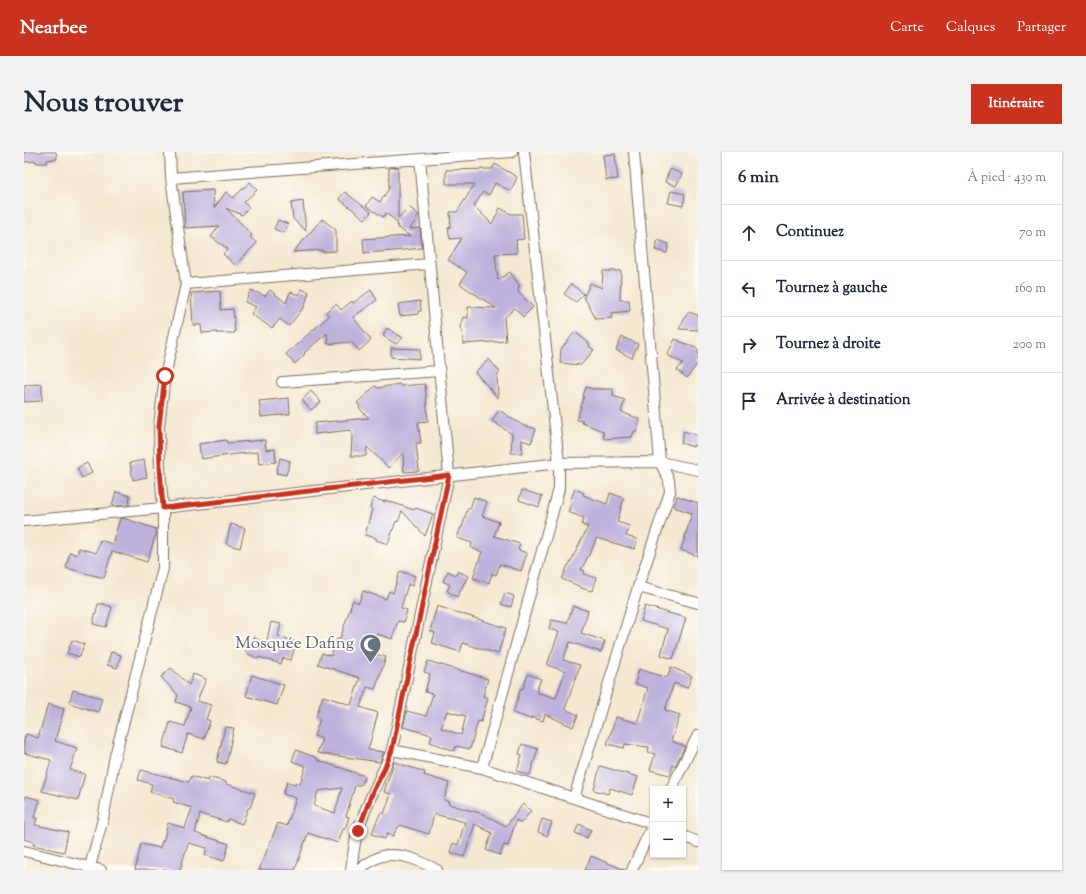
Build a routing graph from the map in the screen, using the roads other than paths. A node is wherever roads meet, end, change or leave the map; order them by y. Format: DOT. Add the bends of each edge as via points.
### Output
graph roads {
  1 [pos="170,152"];
  2 [pos="512,152"];
  3 [pos="524,152"];
  4 [pos="634,152"];
  5 [pos="420,159"];
  6 [pos="170,178"];
  7 [pos="429,264"];
  8 [pos="186,284"];
  9 [pos="439,372"];
  10 [pos="282,382"];
  11 [pos="660,462"];
  12 [pos="559,463"];
  13 [pos="698,470"];
  14 [pos="449,475"];
  15 [pos="163,508"];
  16 [pos="24,521"];
  17 [pos="638,587"];
  18 [pos="698,603"];
  19 [pos="698,735"];
  20 [pos="392,750"];
  21 [pos="482,768"];
  22 [pos="672,786"];
  23 [pos="574,798"];
  24 [pos="650,823"];
  25 [pos="650,831"];
  26 [pos="686,837"];
  27 [pos="698,842"];
  28 [pos="24,851"];
  29 [pos="90,868"];
  30 [pos="101,870"];
  31 [pos="351,870"];
  32 [pos="357,870"];
  33 [pos="437,870"];
  34 [pos="632,870"];
  1 -- 6 [label="street"];
  2 -- 5 [label="street"];
  3 -- 12 [label="street"];
  4 -- 11 [label="street"];
  5 -- 6 [label="street"];
  5 -- 7 [label="street"];
  6 -- 8 [label="street"];
  7 -- 8 [label="street"];
  7 -- 9 [label="street"];
  8 -- 15 [label="street" via="165,376 159,426"];
  9 -- 10 [label="street"];
  9 -- 14 [label="street"];
  11 -- 12 [label="street"];
  11 -- 13 [label="street"];
  11 -- 17 [label="street" via="669,480 670,492"];
  12 -- 14 [label="street"];
  12 -- 21 [label="street" via="559,489"];
  14 -- 15 [label="street"];
  14 -- 20 [label="street"];
  15 -- 16 [label="street"];
  15 -- 29 [label="street" via="163,568 115,756"];
  17 -- 18 [label="street"];
  17 -- 23 [label="street"];
  19 -- 22 [label="street"];
  20 -- 21 [label="street"];
  20 -- 31 [label="street" via="358,831"];
  21 -- 23 [label="street"];
  23 -- 24 [label="street"];
  25 -- 34 [label="street"];
  26 -- 27 [label="street"];
  28 -- 29 [label="street"];
  29 -- 30 [label="street"];
  32 -- 33 [label="street" via="381,856 398,855 417,860"];
}
